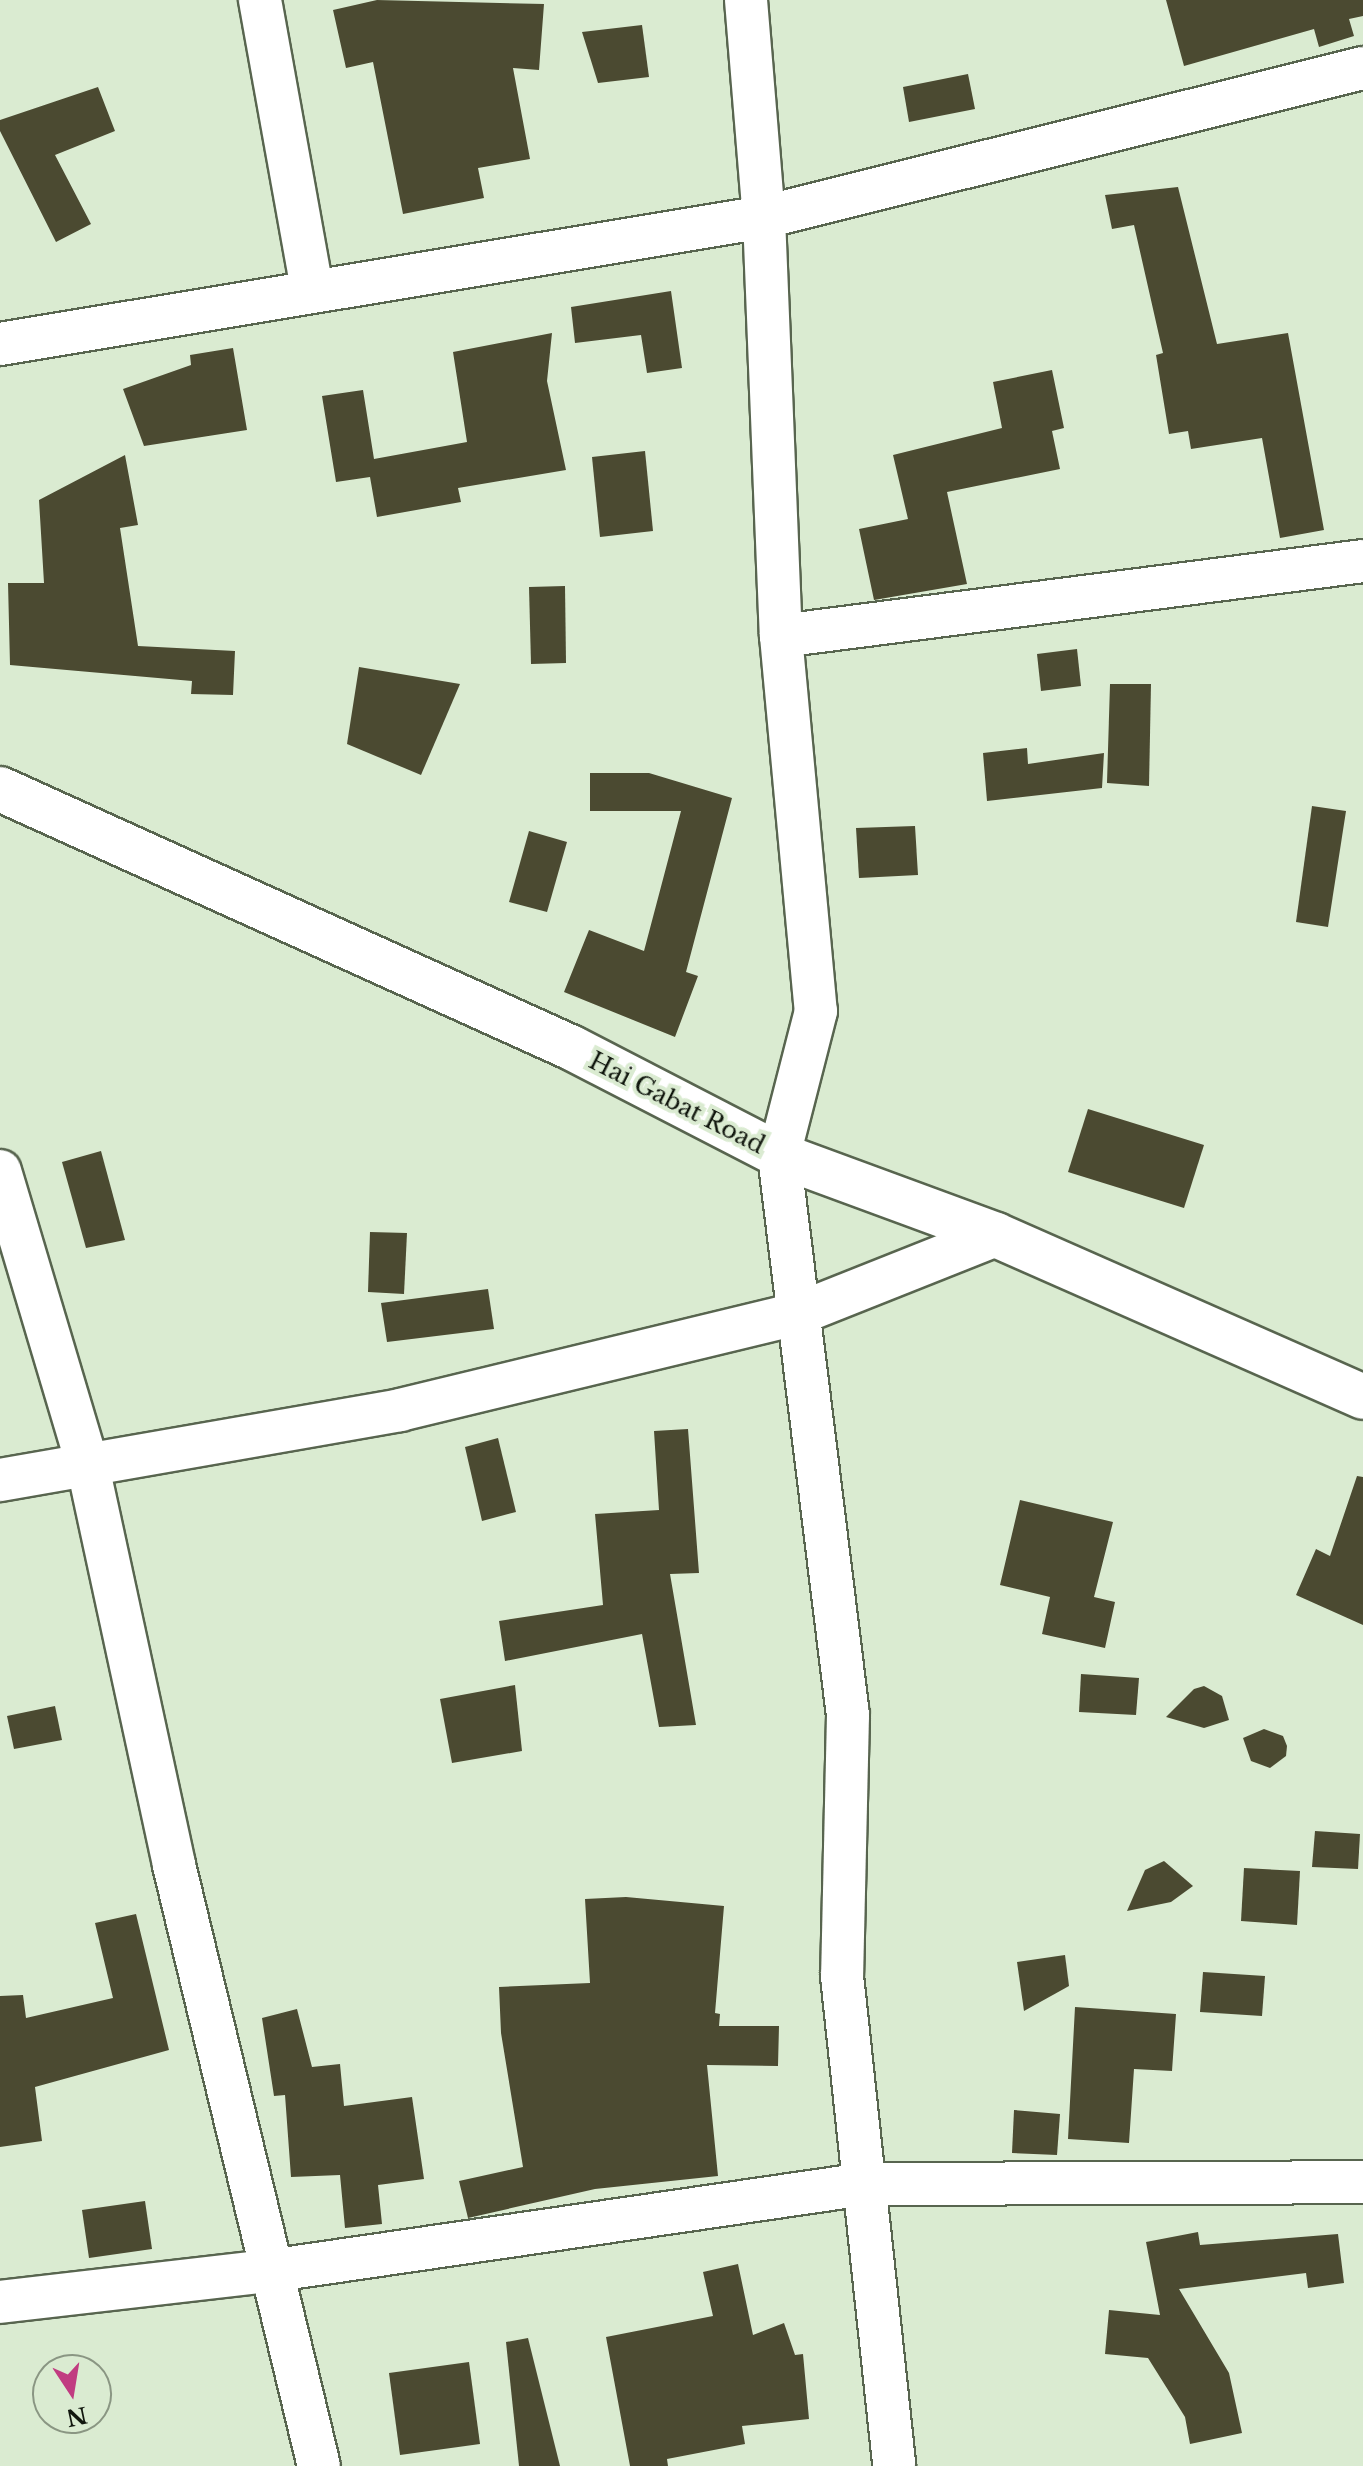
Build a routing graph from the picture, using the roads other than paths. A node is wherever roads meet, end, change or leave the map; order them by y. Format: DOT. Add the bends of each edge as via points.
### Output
graph roads {
  1 [pos="260,0"];
  2 [pos="746,0"];
  3 [pos="1363,68"];
  4 [pos="764,217"];
  5 [pos="312,288"];
  6 [pos="0,344"];
  7 [pos="1363,561"];
  8 [pos="781,636"];
  9 [pos="0,789"];
  10 [pos="779,1155"];
  11 [pos="0,1171"];
  12 [pos="996,1235"];
  13 [pos="800,1313"];
  14 [pos="1363,1397"];
  15 [pos="87,1462"];
  16 [pos="0,1480"];
  17 [pos="1363,2182"];
  18 [pos="865,2184"];
  19 [pos="276,2270"];
  20 [pos="0,2302"];
  21 [pos="319,2466"];
  22 [pos="894,2466"];
  1 -- 5 [label="street"];
  2 -- 4 [label="street"];
  3 -- 4 [label="street"];
  4 -- 5 [label="street"];
  4 -- 8 [label="street"];
  5 -- 6 [label="street"];
  7 -- 8 [label="street"];
  8 -- 10 [label="street" via="816,1011"];
  9 -- 10 [label="street, Hai Gabat Road" via="572,1048"];
  10 -- 12 [label="street, Hai Gabat Road"];
  10 -- 13 [label="street"];
  11 -- 15 [label="street"];
  12 -- 13 [label="street"];
  12 -- 14 [label="street, Hai Gabat Road"];
  13 -- 15 [label="street" via="400,1410"];
  13 -- 18 [label="street" via="848,1715 842,1976"];
  15 -- 16 [label="street"];
  15 -- 19 [label="street" via="174,1865"];
  17 -- 18 [label="street"];
  18 -- 19 [label="street"];
  18 -- 22 [label="street"];
  19 -- 20 [label="street"];
  19 -- 21 [label="street"];
}
